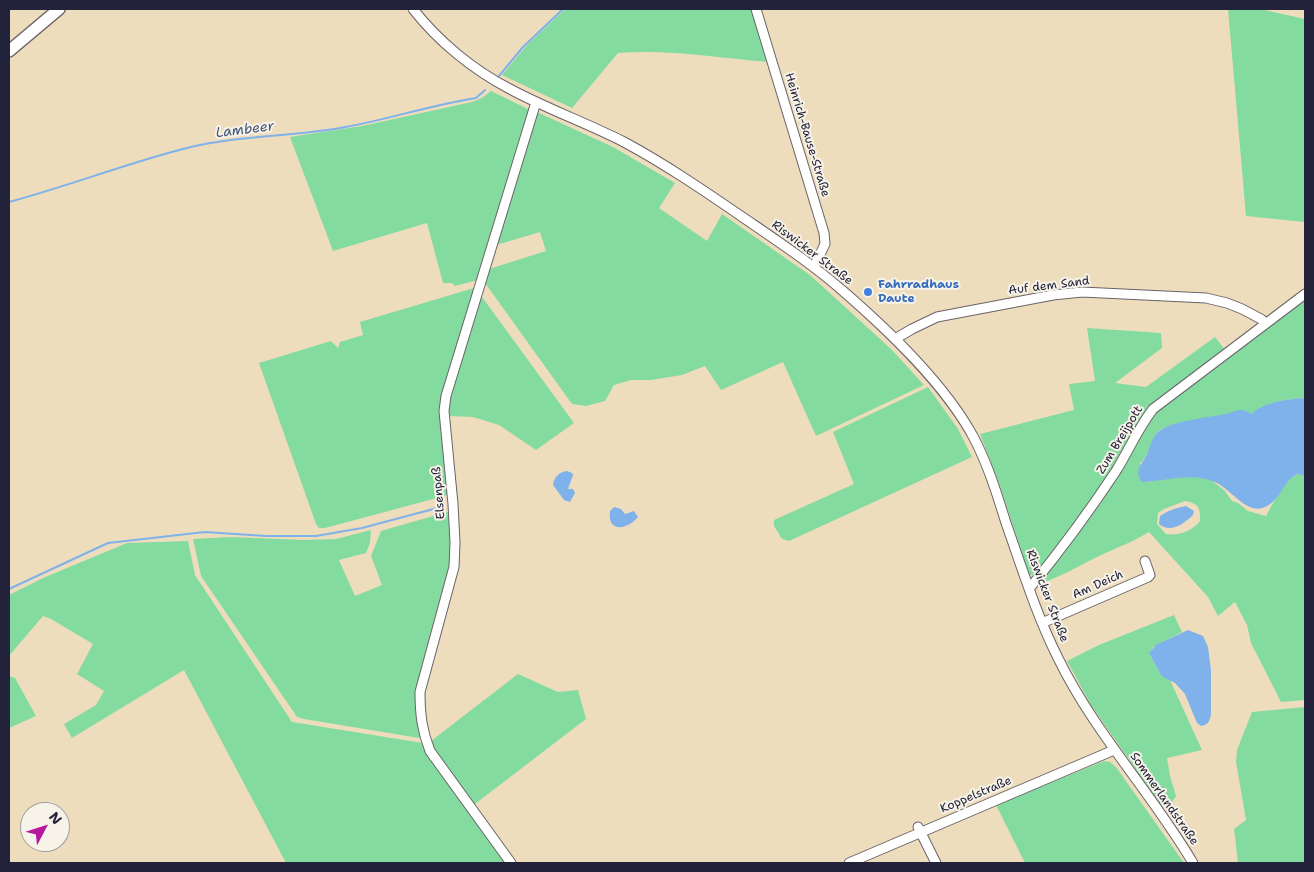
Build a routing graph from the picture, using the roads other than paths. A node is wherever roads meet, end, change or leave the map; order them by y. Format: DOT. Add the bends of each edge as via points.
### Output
graph roads {
  1 [pos="59,9"];
  2 [pos="413,9"];
  3 [pos="756,9"];
  4 [pos="9,51"];
  5 [pos="536,102"];
  6 [pos="814,267"];
  7 [pos="1305,294"];
  8 [pos="1266,323"];
  9 [pos="895,339"];
  10 [pos="1145,561"];
  11 [pos="1029,589"];
  12 [pos="1042,623"];
  13 [pos="1114,750"];
  14 [pos="919,829"];
  15 [pos="511,863"];
  16 [pos="848,863"];
  17 [pos="936,863"];
  18 [pos="1193,863"];
  1 -- 4 [label="main road"];
  2 -- 5 [label="street, Riswicker Straße" via="466,60 506,87"];
  3 -- 6 [label="street, Heinrich-Bause-Straße" via="824,233 825,244"];
  5 -- 6 [label="street, Riswicker Straße" via="623,142 683,176"];
  5 -- 15 [label="street, Elsenpaß" via="446,396 444,411 453,504 454,567 420,692 422,731 430,751"];
  6 -- 9 [label="street, Riswicker Straße"];
  7 -- 8 [label="street, Zum Breijpott"];
  8 -- 9 [label="street, Auf dem Sand" via="1242,309 1206,298 1082,292 937,317"];
  8 -- 11 [label="street, Zum Breijpott" via="1153,409 1097,501"];
  9 -- 11 [label="street, Riswicker Straße" via="945,396 974,438 991,475"];
  10 -- 12 [label="street, Am Deich" via="1150,572 1148,577"];
  11 -- 12 [label="street, Riswicker Straße"];
  12 -- 13 [label="street, Riswicker Straße" via="1084,705"];
  13 -- 14 [label="street, Koppelstraße"];
  13 -- 18 [label="street, Sommerlandstraße"];
  14 -- 16 [label="street, Koppelstraße"];
  14 -- 17 [label="street"];
}
